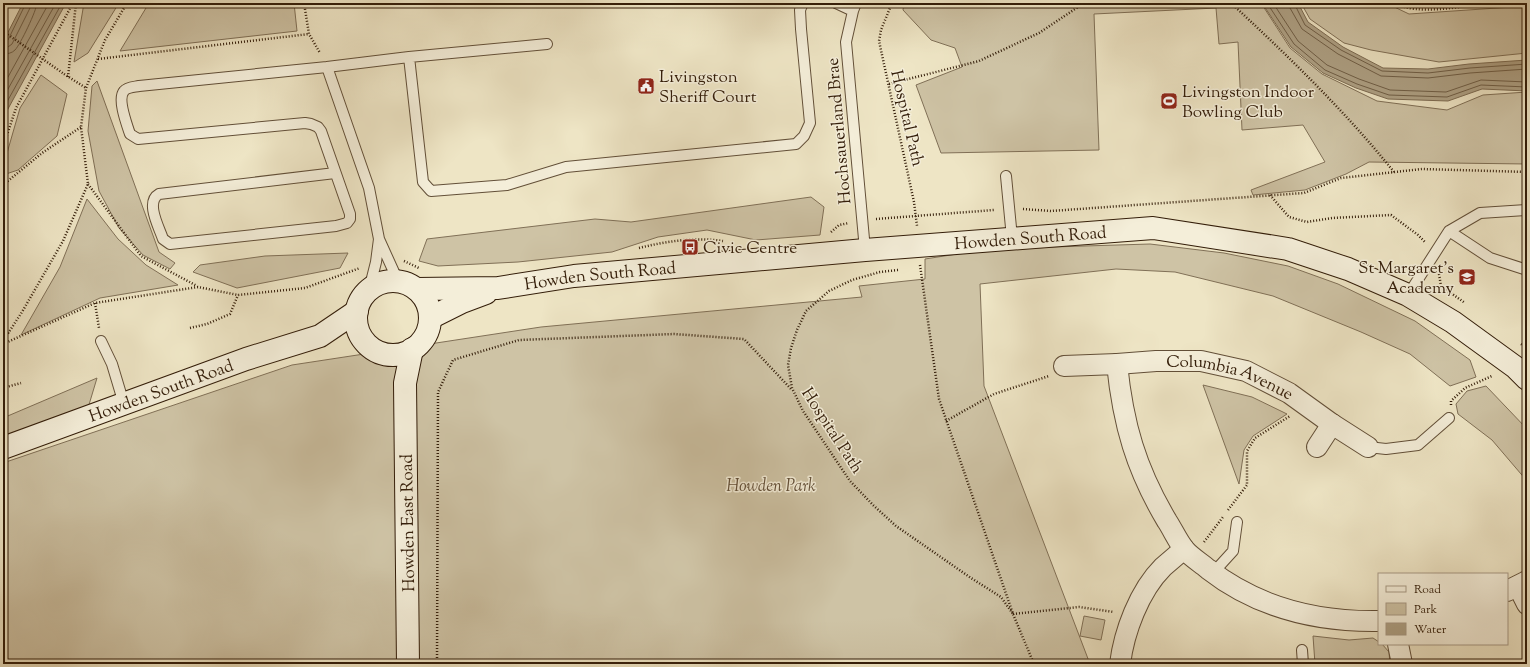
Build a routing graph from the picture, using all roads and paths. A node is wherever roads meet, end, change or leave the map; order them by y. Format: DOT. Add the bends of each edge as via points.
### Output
graph roads {
  1 [pos="75,3"];
  2 [pos="127,3"];
  3 [pos="304,3"];
  4 [pos="802,3"];
  5 [pos="836,3"];
  6 [pos="892,3"];
  7 [pos="1084,3"];
  8 [pos="1231,3"];
  9 [pos="1396,3"];
  10 [pos="1487,3"];
  11 [pos="855,7"];
  12 [pos="3,31"];
  13 [pos="309,34"];
  14 [pos="547,44"];
  15 [pos="409,58"];
  16 [pos="98,59"];
  17 [pos="328,66"];
  18 [pos="68,77"];
  19 [pos="889,84"];
  20 [pos="86,88"];
  21 [pos="82,127"];
  22 [pos="3,147"];
  23 [pos="1527,172"];
  24 [pos="335,173"];
  25 [pos="1006,176"];
  26 [pos="88,184"];
  27 [pos="3,185"];
  28 [pos="1270,195"];
  29 [pos="1527,210"];
  30 [pos="1449,231"];
  31 [pos="379,238"];
  32 [pos="1012,238"];
  33 [pos="865,250"];
  34 [pos="1435,253"];
  35 [pos="919,254"];
  36 [pos="913,266"];
  37 [pos="900,269"];
  38 [pos="1527,270"];
  39 [pos="408,285"];
  40 [pos="198,287"];
  41 [pos="498,288"];
  42 [pos="369,290"];
  43 [pos="238,295"];
  44 [pos="1408,295"];
  45 [pos="95,303"];
  46 [pos="1466,304"];
  47 [pos="357,311"];
  48 [pos="430,318"];
  49 [pos="190,328"];
  50 [pos="3,330"];
  51 [pos="8,333"];
  52 [pos="320,336"];
  53 [pos="364,340"];
  54 [pos="3,341"];
  55 [pos="1516,341"];
  56 [pos="101,342"];
  57 [pos="1527,348"];
  58 [pos="412,349"];
  59 [pos="390,354"];
  60 [pos="1117,364"];
  61 [pos="1064,366"];
  62 [pos="1521,373"];
  63 [pos="21,383"];
  64 [pos="405,383"];
  65 [pos="3,388"];
  66 [pos="794,393"];
  67 [pos="1301,402"];
  68 [pos="124,404"];
  69 [pos="1449,418"];
  70 [pos="946,421"];
  71 [pos="1332,424"];
  72 [pos="1368,446"];
  73 [pos="1318,447"];
  74 [pos="3,448"];
  75 [pos="1237,522"];
  76 [pos="1189,553"];
  77 [pos="1213,573"];
  78 [pos="1517,586"];
  79 [pos="1527,604"];
  80 [pos="1013,614"];
  81 [pos="1133,618"];
  82 [pos="1378,621"];
  83 [pos="1398,645"];
  84 [pos="1302,650"];
  85 [pos="408,664"];
  86 [pos="436,664"];
  87 [pos="1034,664"];
  88 [pos="1120,664"];
  89 [pos="1303,664"];
  90 [pos="1402,664"];
  1 -- 18 [label="path"];
  1 -- 22 [label="path" via="16,108"];
  2 -- 16 [label="path" via="105,40"];
  3 -- 13 [label="path"];
  4 -- 15 [label="lane" via="801,29 810,123 804,136 796,144 566,167 507,184 431,191 423,182"];
  5 -- 11 [label="lane, Hochsauerland Brae"];
  6 -- 19 [label="path, Hospital Path" via="879,41"];
  7 -- 19 [label="path" via="1039,33 979,61"];
  8 -- 23 [label="path" via="1364,135 1395,172 1422,169"];
  9 -- 10 [label="path" via="1402,8 1441,10"];
  11 -- 33 [label="lane, Hochsauerland Brae" via="846,42"];
  12 -- 18 [label="path, bridge"];
  13 -- 16 [label="path"];
  13 -- 17 [label="path"];
  14 -- 15 [label="lane"];
  15 -- 17 [label="lane"];
  16 -- 20 [label="path"];
  17 -- 24 [label="lane" via="139,86 124,91 122,102 130,134 138,139 311,124 322,131"];
  17 -- 31 [label="lane" via="369,188"];
  18 -- 20 [label="path"];
  19 -- 35 [label="path, Hospital Path" via="917,216"];
  20 -- 21 [label="path"];
  21 -- 26 [label="path"];
  21 -- 27 [label="path" via="42,152"];
  24 -- 24 [label="lane" via="350,214 347,223 336,226 170,244 163,240 154,211 153,201 159,194"];
  25 -- 32 [label="lane"];
  26 -- 40 [label="path" via="140,256"];
  26 -- 51 [label="path" via="63,241"];
  28 -- 34 [label="path" via="1289,218 1307,222 1391,215 1418,235"];
  29 -- 30 [label="lane" via="1480,213"];
  30 -- 34 [label="lane"];
  30 -- 38 [label="lane" via="1490,258"];
  31 -- 39 [label="lane"];
  31 -- 42 [label="lane"];
  32 -- 35 [label="main road, Howden South Road"];
  32 -- 44 [label="main road, Howden South Road" via="1153,228 1288,249 1348,269"];
  33 -- 35 [label="main road, Howden South Road"];
  33 -- 41 [label="main road, Howden South Road" via="574,276"];
  34 -- 44 [label="lane"];
  34 -- 46 [label="path" via="1441,286"];
  35 -- 36 [label="path"];
  35 -- 70 [label="path, Hospital Path" via="938,398"];
  37 -- 66 [label="path, Hospital Path" via="880,272 829,291 806,311 797,330 788,365"];
  39 -- 41 [label="main road, Howden South Road"];
  39 -- 42 [label="main road, Howden South Road" via="383,283"];
  39 -- 48 [label="main road" via="424,297 429,307"];
  41 -- 48 [label="main road, Howden South Road"];
  42 -- 47 [label="main road, Howden South Road"];
  43 -- 49 [label="path" via="230,314"];
  44 -- 62 [label="main road, Howden South Road" via="1453,322"];
  45 -- 56 [label="path"];
  47 -- 52 [label="main road, Howden South Road"];
  47 -- 53 [label="main road" via="357,326"];
  48 -- 58 [label="main road" via="425,336"];
  50 -- 51 [label="path"];
  51 -- 54 [label="path"];
  52 -- 53 [label="main road, Howden South Road"];
  52 -- 68 [label="main road, Howden South Road" via="246,359"];
  53 -- 59 [label="main road" via="380,352"];
  55 -- 57 [label="path"];
  56 -- 68 [label="lane" via="112,364"];
  58 -- 59 [label="main road" via="401,354"];
  58 -- 64 [label="main road, Howden East Road"];
  59 -- 64 [label="main road, Howden East Road"];
  60 -- 61 [label="street, Columbia Avenue"];
  60 -- 67 [label="street, Columbia Avenue" via="1201,361 1246,371"];
  60 -- 76 [label="street" via="1128,431 1140,470 1157,504"];
  61 -- 70 [label="path" via="1054,375 994,394"];
  62 -- 69 [label="path" via="1465,388 1451,400"];
  63 -- 65 [label="path"];
  64 -- 85 [label="main road, Howden East Road"];
  66 -- 80 [label="path, Hospital Path" via="803,411 850,481 896,526 1001,597"];
  66 -- 86 [label="path" via="744,339 674,334 518,340 453,360 438,392"];
  67 -- 71 [label="street, Columbia Avenue"];
  67 -- 76 [label="path" via="1290,416 1255,438 1247,452 1247,484"];
  68 -- 74 [label="main road, Howden South Road"];
  69 -- 72 [label="lane" via="1418,445 1386,449"];
  70 -- 80 [label="path, Hospital Path"];
  71 -- 72 [label="street, Columbia Avenue"];
  71 -- 73 [label="street"];
  75 -- 77 [label="lane" via="1232,551"];
  76 -- 77 [label="street"];
  76 -- 81 [label="street" via="1162,568 1142,596"];
  77 -- 82 [label="street" via="1226,583 1274,606 1353,622"];
  78 -- 79 [label="street"];
  80 -- 81 [label="path" via="1079,606"];
  80 -- 87 [label="path, Hospital Path"];
  81 -- 88 [label="street" via="1122,646"];
  83 -- 90 [label="street"];
  84 -- 89 [label="lane"];
}
